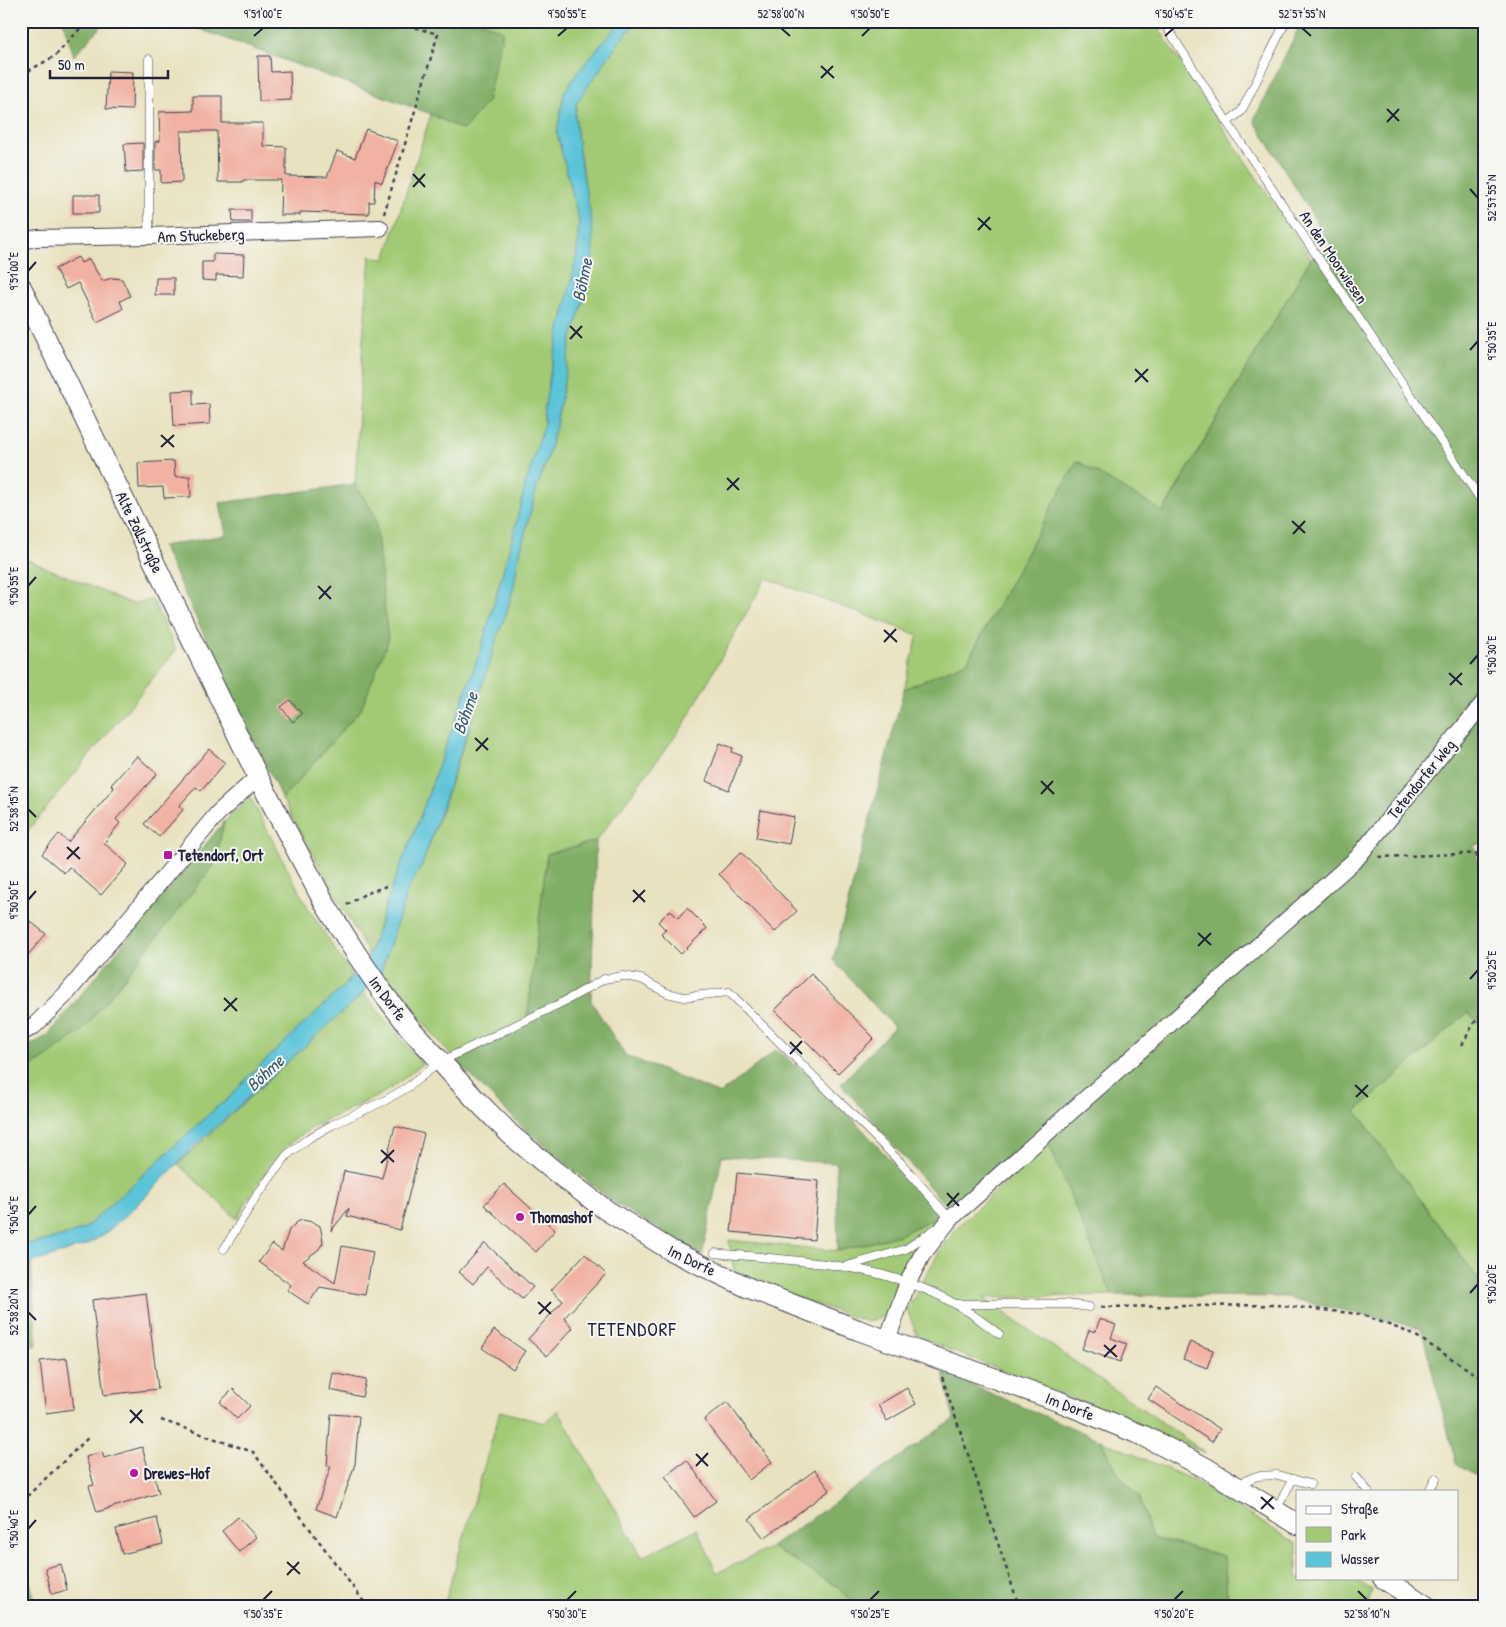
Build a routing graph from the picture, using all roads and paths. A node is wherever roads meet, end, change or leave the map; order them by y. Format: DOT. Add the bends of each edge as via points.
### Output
graph roads {
  1 [pos="87,21"];
  2 [pos="391,21"];
  3 [pos="1163,21"];
  4 [pos="1286,21"];
  5 [pos="149,58"];
  6 [pos="21,75"];
  7 [pos="1228,122"];
  8 [pos="380,228"];
  9 [pos="149,236"];
  10 [pos="21,241"];
  11 [pos="21,288"];
  12 [pos="1485,506"];
  13 [pos="1485,701"];
  14 [pos="258,777"];
  15 [pos="1485,853"];
  16 [pos="1476,854"];
  17 [pos="1357,858"];
  18 [pos="1485,878"];
  19 [pos="386,886"];
  20 [pos="332,915"];
  21 [pos="1485,1010"];
  22 [pos="21,1033"];
  23 [pos="1462,1045"];
  24 [pos="440,1062"];
  25 [pos="950,1219"];
  26 [pos="224,1249"];
  27 [pos="715,1253"];
  28 [pos="847,1266"];
  29 [pos="908,1282"];
  30 [pos="955,1304"];
  31 [pos="1089,1307"];
  32 [pos="1000,1334"];
  33 [pos="887,1340"];
  34 [pos="939,1370"];
  35 [pos="1485,1380"];
  36 [pos="161,1420"];
  37 [pos="89,1436"];
  38 [pos="1356,1477"];
  39 [pos="1436,1478"];
  40 [pos="1293,1480"];
  41 [pos="1310,1484"];
  42 [pos="1234,1485"];
  43 [pos="1367,1490"];
  44 [pos="1430,1490"];
  45 [pos="21,1502"];
  46 [pos="1275,1510"];
  47 [pos="1296,1523"];
  48 [pos="1386,1580"];
  49 [pos="368,1606"];
  50 [pos="1019,1606"];
  51 [pos="1426,1606"];
  1 -- 6 [label="path" via="55,56"];
  2 -- 8 [label="path" via="438,34"];
  3 -- 7 [label="lane, An den Moorwiesen"];
  4 -- 7 [label="lane" via="1241,112"];
  5 -- 9 [label="lane"];
  7 -- 12 [label="lane, An den Moorwiesen"];
  8 -- 9 [label="street, Am Stuckeberg"];
  9 -- 10 [label="street, Am Stuckeberg"];
  11 -- 14 [label="street, Alte Zollstraße"];
  13 -- 17 [label="street, Tetendorfer Weg"];
  14 -- 20 [label="street, Im Dorfe"];
  14 -- 22 [label="street" via="218,813 66,994 34,1026"];
  15 -- 16 [label="path"];
  16 -- 17 [label="path"];
  16 -- 18 [label="path"];
  17 -- 25 [label="street, Tetendorfer Weg"];
  19 -- 20 [label="path" via="363,895"];
  20 -- 24 [label="street, Im Dorfe" via="381,990"];
  21 -- 23 [label="path"];
  24 -- 25 [label="lane" via="604,979 623,976 640,979 684,997 729,992 900,1162"];
  24 -- 26 [label="lane" via="408,1087 332,1124 287,1155 257,1195"];
  24 -- 33 [label="street, Im Dorfe" via="512,1136 606,1210 672,1251 749,1288"];
  25 -- 28 [label="lane" via="906,1249"];
  25 -- 29 [label="street, Tetendorfer Weg" via="922,1255"];
  27 -- 28 [label="lane"];
  28 -- 29 [label="lane"];
  29 -- 30 [label="lane"];
  29 -- 33 [label="street, Tetendorfer Weg"];
  30 -- 31 [label="lane" via="1067,1304"];
  30 -- 32 [label="lane"];
  31 -- 35 [label="path" via="1276,1305 1360,1314 1412,1334"];
  33 -- 42 [label="street, Im Dorfe" via="1104,1419 1144,1436"];
  34 -- 50 [label="path"];
  36 -- 49 [label="path" via="253,1452"];
  37 -- 45 [label="path"];
  38 -- 43 [label="lane"];
  39 -- 44 [label="lane"];
  40 -- 41 [label="lane"];
  40 -- 42 [label="lane" via="1278,1475 1257,1476"];
  40 -- 46 [label="lane"];
  42 -- 46 [label="street, Im Dorfe"];
  46 -- 47 [label="street, Im Dorfe"];
  48 -- 51 [label="street"];
}
